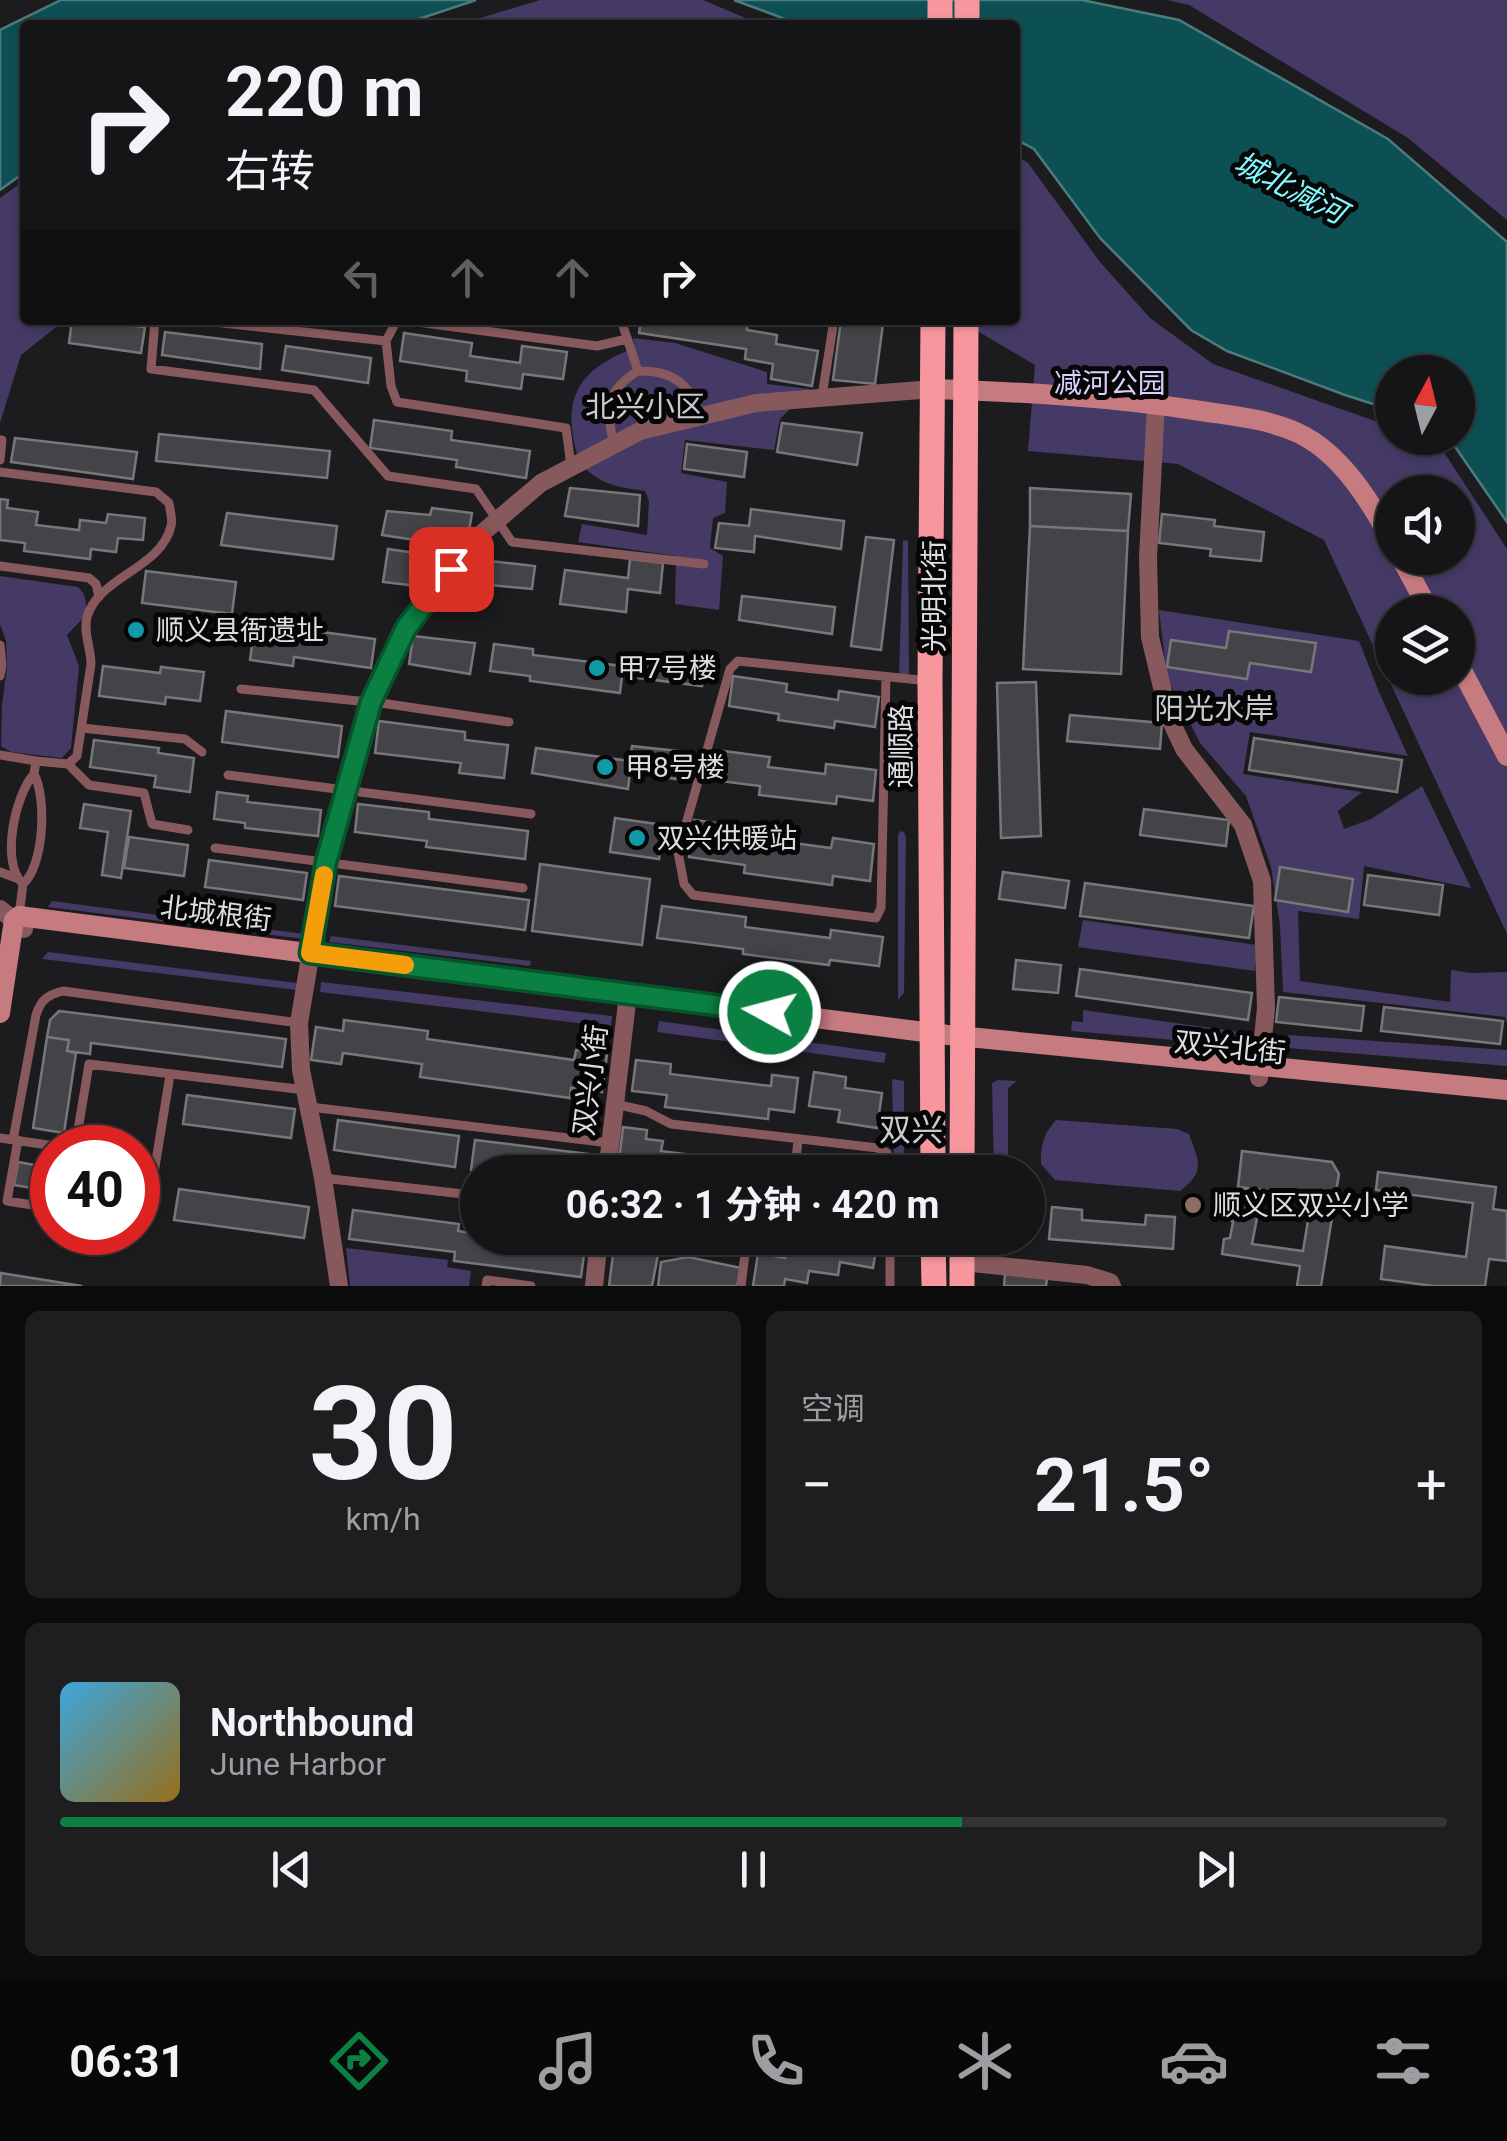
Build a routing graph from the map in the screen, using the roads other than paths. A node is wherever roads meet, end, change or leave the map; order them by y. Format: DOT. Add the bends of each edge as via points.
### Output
graph roads {
  1 [pos="155,325"];
  2 [pos="244,325"];
  3 [pos="396,325"];
  4 [pos="437,325"];
  5 [pos="623,325"];
  6 [pos="830,325"];
  7 [pos="933,325"];
  8 [pos="966,325"];
  9 [pos="628,339"];
  10 [pos="386,340"];
  11 [pos="638,370"];
  12 [pos="933,390"];
  13 [pos="965,390"];
  14 [pos="822,398"];
  15 [pos="1156,404"];
  16 [pos="701,417"];
  17 [pos="0,440"];
  18 [pos="614,444"];
  19 [pos="0,460"];
  20 [pos="572,467"];
  21 [pos="0,472"];
  22 [pos="1375,513"];
  23 [pos="497,520"];
  24 [pos="704,564"];
  25 [pos="0,566"];
  26 [pos="98,597"];
  27 [pos="0,645"];
  28 [pos="0,676"];
  29 [pos="886,677"];
  30 [pos="930,681"];
  31 [pos="241,689"];
  32 [pos="1475,695"];
  33 [pos="371,702"];
  34 [pos="509,722"];
  35 [pos="82,728"];
  36 [pos="202,752"];
  37 [pos="0,755"];
  38 [pos="1507,756"];
  39 [pos="36,761"];
  40 [pos="68,764"];
  41 [pos="34,774"];
  42 [pos="228,776"];
  43 [pos="346,790"];
  44 [pos="531,814"];
  45 [pos="188,830"];
  46 [pos="215,848"];
  47 [pos="326,862"];
  48 [pos="0,872"];
  49 [pos="20,881"];
  50 [pos="522,888"];
  51 [pos="14,923"];
  52 [pos="309,958"];
  53 [pos="627,998"];
  54 [pos="0,1013"];
  55 [pos="299,1023"];
  56 [pos="948,1039"];
  57 [pos="1260,1073"];
  58 [pos="170,1075"];
  59 [pos="1507,1090"];
  60 [pos="308,1099"];
  61 [pos="1507,1100"];
  62 [pos="614,1104"];
  63 [pos="76,1125"];
  64 [pos="160,1136"];
  65 [pos="0,1138"];
  66 [pos="798,1139"];
  67 [pos="15,1140"];
  68 [pos="30,1142"];
  69 [pos="610,1143"];
  70 [pos="608,1155"];
  71 [pos="796,1155"];
  72 [pos="887,1155"];
  73 [pos="935,1155"];
  74 [pos="960,1155"];
  75 [pos="323,1178"];
  76 [pos="460,1194"];
  77 [pos="30,1205"];
  78 [pos="597,1255"];
  79 [pos="746,1255"];
  80 [pos="890,1255"];
  81 [pos="934,1255"];
  82 [pos="962,1262"];
  83 [pos="338,1286"];
  84 [pos="486,1286"];
  85 [pos="532,1286"];
  86 [pos="594,1286"];
  87 [pos="741,1286"];
  88 [pos="890,1286"];
  89 [pos="934,1286"];
  90 [pos="1112,1286"];
  1 -- 23 [label="lane" via="151,369 314,390 388,476 476,490"];
  2 -- 10 [label="lane"];
  3 -- 10 [label="lane"];
  4 -- 9 [label="lane" via="596,346"];
  5 -- 9 [label="lane"];
  6 -- 14 [label="lane"];
  7 -- 12 [label="main road, 通顺路"];
  8 -- 13 [label="main road, 光明北街"];
  9 -- 11 [label="lane"];
  10 -- 20 [label="lane" via="397,402 566,428"];
  11 -- 16 [label="lane" via="679,380"];
  11 -- 18 [label="lane" via="611,396"];
  12 -- 13 [label="street"];
  12 -- 14 [label="street"];
  12 -- 30 [label="main road, 通顺路"];
  13 -- 15 [label="street"];
  13 -- 56 [label="main road, 光明北街"];
  14 -- 16 [label="street" via="756,403"];
  15 -- 22 [label="street" via="1300,433 1330,454"];
  15 -- 57 [label="street" via="1150,637 1169,717 1184,749 1243,826 1262,881 1266,1008"];
  16 -- 18 [label="street"];
  17 -- 19 [label="lane"];
  18 -- 20 [label="street"];
  20 -- 23 [label="street" via="540,483"];
  21 -- 26 [label="lane" via="156,492 169,503 172,524 162,546"];
  23 -- 24 [label="lane" via="512,542"];
  23 -- 33 [label="street" via="406,628"];
  25 -- 26 [label="lane" via="88,578"];
  26 -- 35 [label="lane" via="85,628 91,664"];
  27 -- 28 [label="lane"];
  29 -- 29 [label="lane" via="876,918 694,895 684,884 678,852 730,669 738,662"];
  29 -- 30 [label="lane"];
  30 -- 56 [label="main road, 通顺路"];
  31 -- 33 [label="lane"];
  32 -- 38 [label="street"];
  33 -- 34 [label="lane"];
  33 -- 43 [label="street"];
  35 -- 36 [label="lane" via="185,740"];
  35 -- 40 [label="lane" via="78,756"];
  37 -- 39 [label="lane"];
  39 -- 40 [label="lane"];
  39 -- 41 [label="lane"];
  40 -- 45 [label="lane" via="89,785 144,794 152,824"];
  41 -- 49 [label="lane" via="14,827 11,850"];
  41 -- 49 [label="lane" via="41,832 35,865"];
  42 -- 43 [label="lane"];
  43 -- 44 [label="lane"];
  43 -- 47 [label="street"];
  46 -- 47 [label="lane"];
  47 -- 50 [label="lane"];
  47 -- 52 [label="street"];
  48 -- 49 [label="lane"];
  49 -- 51 [label="lane"];
  51 -- 52 [label="street, 北城根街"];
  51 -- 54 [label="street"];
  52 -- 53 [label="street, 北城根街"];
  52 -- 55 [label="street"];
  53 -- 56 [label="street, 北城根街"];
  53 -- 62 [label="street, 双兴小街"];
  55 -- 60 [label="street"];
  55 -- 67 [label="lane" via="63,991 48,995 36,1016"];
  56 -- 57 [label="street, 双兴北街"];
  56 -- 73 [label="main road, 通顺路"];
  56 -- 74 [label="main road, 光明北街"];
  57 -- 59 [label="street, 双兴北街"];
  57 -- 61 [label="street, 双兴北街"];
  58 -- 60 [label="lane"];
  58 -- 63 [label="lane" via="88,1064"];
  58 -- 64 [label="lane"];
  60 -- 69 [label="lane"];
  60 -- 75 [label="street"];
  62 -- 66 [label="lane" via="671,1124"];
  62 -- 69 [label="street, 双兴小街"];
  65 -- 67 [label="lane"];
  66 -- 71 [label="lane"];
  66 -- 72 [label="lane" via="878,1148"];
  67 -- 68 [label="lane"];
  67 -- 77 [label="lane" via="8,1202"];
  69 -- 70 [label="street, 双兴小街"];
  75 -- 76 [label="lane"];
  75 -- 83 [label="street"];
  78 -- 86 [label="street"];
  79 -- 87 [label="lane"];
  80 -- 88 [label="lane"];
  81 -- 89 [label="main road"];
  82 -- 90 [label="street" via="1088,1275"];
  84 -- 85 [label="lane" via="487,1280"];
}
